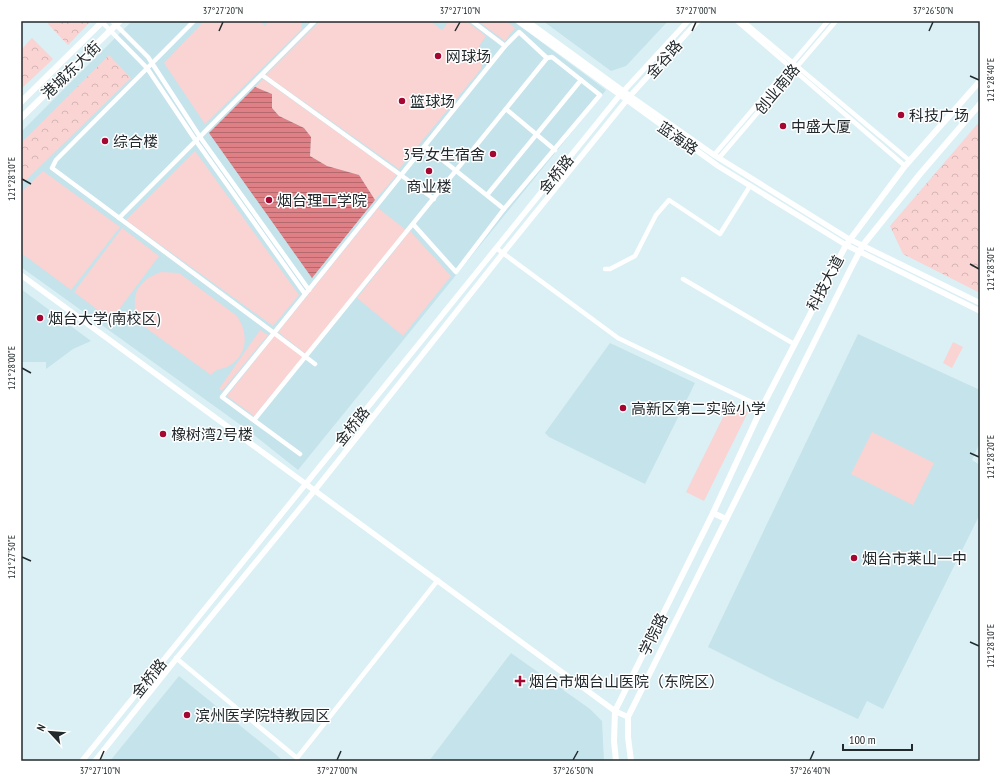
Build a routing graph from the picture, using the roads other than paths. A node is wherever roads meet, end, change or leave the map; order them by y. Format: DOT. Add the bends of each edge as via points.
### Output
graph roads {
  1 [pos="194,21"];
  2 [pos="472,21"];
  3 [pos="518,21"];
  4 [pos="527,21"];
  5 [pos="688,21"];
  6 [pos="698,21"];
  7 [pos="737,21"];
  8 [pos="743,21"];
  9 [pos="828,21"];
  10 [pos="836,21"];
  11 [pos="103,22"];
  12 [pos="116,22"];
  13 [pos="313,22"];
  14 [pos="110,31"];
  15 [pos="505,46"];
  16 [pos="547,58"];
  17 [pos="152,63"];
  18 [pos="792,66"];
  19 [pos="797,66"];
  20 [pos="147,68"];
  21 [pos="262,75"];
  22 [pos="581,80"];
  23 [pos="980,81"];
  24 [pos="621,93"];
  25 [pos="628,99"];
  26 [pos="21,102"];
  27 [pos="980,104"];
  28 [pos="506,110"];
  29 [pos="21,118"];
  30 [pos="200,137"];
  31 [pos="196,141"];
  32 [pos="425,146"];
  33 [pos="555,150"];
  34 [pos="714,155"];
  35 [pos="719,158"];
  36 [pos="908,163"];
  37 [pos="456,171"];
  38 [pos="401,175"];
  39 [pos="750,186"];
  40 [pos="486,195"];
  41 [pos="434,199"];
  42 [pos="504,209"];
  43 [pos="119,218"];
  44 [pos="413,224"];
  45 [pos="848,242"];
  46 [pos="863,246"];
  47 [pos="496,248"];
  48 [pos="860,252"];
  49 [pos="502,254"];
  50 [pos="604,269"];
  51 [pos="21,275"];
  52 [pos="683,279"];
  53 [pos="309,290"];
  54 [pos="305,294"];
  55 [pos="980,303"];
  56 [pos="980,310"];
  57 [pos="274,333"];
  58 [pos="794,344"];
  59 [pos="315,364"];
  60 [pos="762,407"];
  61 [pos="254,420"];
  62 [pos="300,454"];
  63 [pos="306,483"];
  64 [pos="315,490"];
  65 [pos="713,513"];
  66 [pos="726,519"];
  67 [pos="438,580"];
  68 [pos="176,658"];
  69 [pos="615,710"];
  70 [pos="628,717"];
  71 [pos="82,761"];
  72 [pos="94,761"];
  73 [pos="616,761"];
  74 [pos="631,761"];
  1 -- 17 [label="street"];
  2 -- 15 [label="street"];
  3 -- 24 [label="street, 蓝海路"];
  4 -- 24 [label="street, 蓝海路"];
  5 -- 24 [label="street, 金谷路"];
  6 -- 25 [label="street, 金谷路"];
  7 -- 18 [label="street"];
  8 -- 18 [label="street"];
  9 -- 18 [label="street, 创业南路"];
  10 -- 19 [label="street, 创业南路"];
  11 -- 14 [label="street"];
  11 -- 26 [label="main road, 港城东大街"];
  12 -- 14 [label="main road, 港城东大街"];
  12 -- 17 [label="street"];
  13 -- 21 [label="street"];
  14 -- 20 [label="street"];
  14 -- 29 [label="main road, 港城东大街"];
  15 -- 16 [label="street" via="519,32"];
  15 -- 32 [label="street"];
  16 -- 22 [label="street" via="552,57"];
  16 -- 28 [label="street"];
  17 -- 20 [label="street"];
  17 -- 30 [label="street"];
  18 -- 19 [label="street, 创业南路"];
  18 -- 34 [label="street, 创业南路"];
  18 -- 35 [label="street, 创业南路"];
  18 -- 36 [label="street"];
  19 -- 36 [label="street"];
  20 -- 31 [label="street"];
  20 -- 43 [label="street" via="56,160 52,168"];
  21 -- 30 [label="street"];
  21 -- 38 [label="street"];
  22 -- 33 [label="street" via="600,95"];
  22 -- 40 [label="street"];
  23 -- 36 [label="main road, 科技大道"];
  24 -- 25 [label="street, 蓝海路"];
  24 -- 47 [label="street, 金桥路"];
  25 -- 34 [label="street, 蓝海路"];
  25 -- 39 [label="street, 蓝海路" via="718,166"];
  25 -- 49 [label="street, 金桥路"];
  27 -- 46 [label="main road, 科技大道"];
  28 -- 33 [label="street"];
  28 -- 37 [label="street"];
  30 -- 31 [label="street"];
  30 -- 53 [label="street"];
  31 -- 43 [label="street"];
  31 -- 54 [label="street"];
  32 -- 37 [label="street"];
  32 -- 38 [label="street"];
  33 -- 42 [label="street"];
  34 -- 35 [label="street, 蓝海路"];
  35 -- 45 [label="street, 蓝海路"];
  36 -- 45 [label="main road, 科技大道"];
  37 -- 40 [label="street"];
  37 -- 41 [label="street"];
  38 -- 41 [label="street"];
  38 -- 53 [label="street"];
  39 -- 45 [label="street, 蓝海路"];
  39 -- 50 [label="street" via="720,234 669,200 656,215 635,256 610,269"];
  40 -- 42 [label="street"];
  41 -- 44 [label="street"];
  42 -- 44 [label="street" via="456,272"];
  43 -- 57 [label="street"];
  44 -- 61 [label="street"];
  45 -- 46 [label="street"];
  45 -- 48 [label="street"];
  45 -- 58 [label="main road, 科技大道"];
  46 -- 48 [label="main road, 科技大道"];
  46 -- 55 [label="street"];
  47 -- 49 [label="street"];
  47 -- 63 [label="street, 金桥路"];
  48 -- 56 [label="street"];
  48 -- 66 [label="main road, 科技大道"];
  49 -- 60 [label="street" via="618,338"];
  49 -- 64 [label="street, 金桥路"];
  51 -- 63 [label="street"];
  52 -- 58 [label="street"];
  53 -- 54 [label="street"];
  54 -- 57 [label="street"];
  57 -- 59 [label="street"];
  57 -- 61 [label="street" via="222,397"];
  58 -- 60 [label="main road, 科技大道"];
  60 -- 65 [label="main road, 科技大道"];
  61 -- 62 [label="street"];
  63 -- 64 [label="street"];
  63 -- 71 [label="street, 金桥路"];
  64 -- 67 [label="street"];
  64 -- 68 [label="street, 金桥路"];
  65 -- 66 [label="main road"];
  65 -- 69 [label="main road, 学院路"];
  66 -- 70 [label="main road, 学院路"];
  67 -- 68 [label="street" via="297,758"];
  67 -- 69 [label="street"];
  68 -- 72 [label="street, 金桥路"];
  69 -- 70 [label="street"];
  69 -- 73 [label="main road, 学院路"];
  70 -- 74 [label="main road, 学院路"];
}
